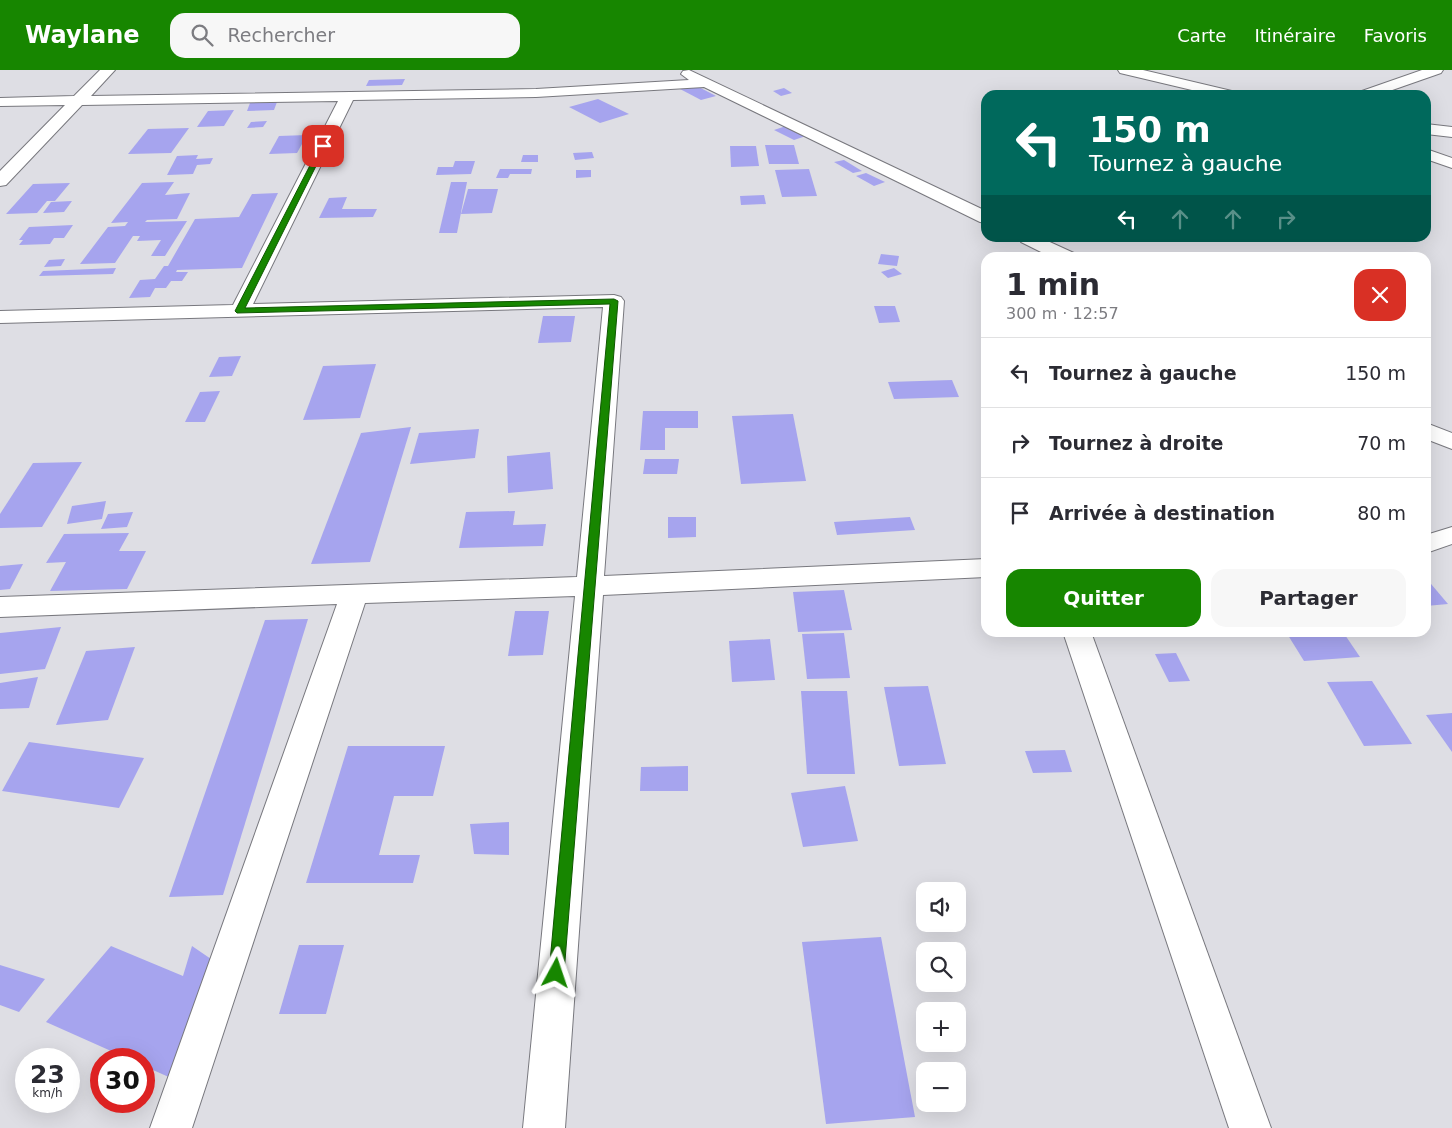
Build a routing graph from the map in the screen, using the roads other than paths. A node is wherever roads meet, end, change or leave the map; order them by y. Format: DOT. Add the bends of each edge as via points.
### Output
graph roads {
  1 [pos="108,70"];
  2 [pos="680,70"];
  3 [pos="1125,70"];
  4 [pos="1436,70"];
  5 [pos="705,83"];
  6 [pos="1211,90"];
  7 [pos="1378,90"];
  8 [pos="348,96"];
  9 [pos="80,100"];
  10 [pos="0,102"];
  11 [pos="1431,129"];
  12 [pos="1452,132"];
  13 [pos="1431,156"];
  14 [pos="1452,162"];
  15 [pos="0,181"];
  16 [pos="981,216"];
  17 [pos="1035,242"];
  18 [pos="1056,252"];
  19 [pos="240,311"];
  20 [pos="0,317"];
  21 [pos="1431,432"];
  22 [pos="1452,442"];
  23 [pos="1452,535"];
  24 [pos="1431,542"];
  25 [pos="981,568"];
  26 [pos="589,586"];
  27 [pos="354,595"];
  28 [pos="0,607"];
  29 [pos="1079,637"];
  30 [pos="170,1128"];
  31 [pos="544,1128"];
  32 [pos="1250,1128"];
  1 -- 9 [label="street"];
  2 -- 5 [label="street"];
  3 -- 6 [label="street"];
  4 -- 7 [label="street"];
  5 -- 8 [label="street" via="536,93"];
  5 -- 16 [label="street"];
  8 -- 9 [label="street"];
  8 -- 19 [label="street"];
  9 -- 10 [label="street"];
  9 -- 15 [label="street"];
  11 -- 12 [label="street"];
  13 -- 14 [label="street"];
  17 -- 18 [label="street"];
  19 -- 20 [label="street"];
  19 -- 26 [label="street" via="614,301"];
  21 -- 22 [label="street"];
  23 -- 24 [label="street"];
  25 -- 26 [label="street"];
  26 -- 27 [label="street"];
  26 -- 31 [label="street"];
  27 -- 28 [label="street"];
  27 -- 30 [label="street"];
  29 -- 32 [label="street"];
}
